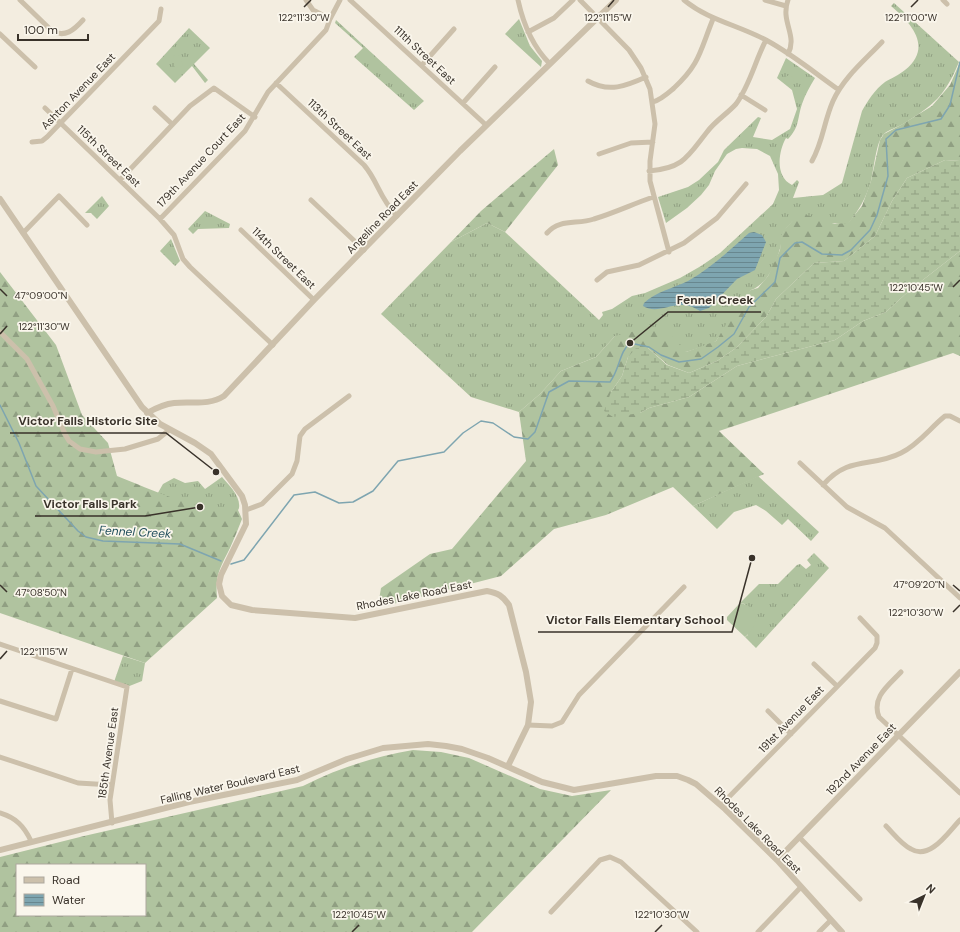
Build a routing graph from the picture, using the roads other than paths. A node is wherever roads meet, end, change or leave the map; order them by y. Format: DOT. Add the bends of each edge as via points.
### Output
graph roads {
  1 [pos="20,0"];
  2 [pos="306,0"];
  3 [pos="340,0"];
  4 [pos="350,0"];
  5 [pos="518,0"];
  6 [pos="574,0"];
  7 [pos="580,0"];
  8 [pos="616,0"];
  9 [pos="684,0"];
  10 [pos="765,0"];
  11 [pos="788,0"];
  12 [pos="786,6"];
  13 [pos="161,9"];
  14 [pos="598,18"];
  15 [pos="330,19"];
  16 [pos="713,19"];
  17 [pos="83,20"];
  18 [pos="454,29"];
  19 [pos="528,32"];
  20 [pos="0,34"];
  21 [pos="766,40"];
  22 [pos="882,42"];
  23 [pos="788,54"];
  24 [pos="550,64"];
  25 [pos="422,65"];
  26 [pos="35,67"];
  27 [pos="495,67"];
  28 [pos="646,77"];
  29 [pos="588,81"];
  30 [pos="276,83"];
  31 [pos="839,90"];
  32 [pos="741,95"];
  33 [pos="654,102"];
  34 [pos="462,103"];
  35 [pos="45,108"];
  36 [pos="155,108"];
  37 [pos="765,110"];
  38 [pos="255,118"];
  39 [pos="61,123"];
  40 [pos="172,124"];
  41 [pos="486,126"];
  42 [pos="32,142"];
  43 [pos="653,142"];
  44 [pos="599,154"];
  45 [pos="812,161"];
  46 [pos="649,171"];
  47 [pos="120,180"];
  48 [pos="746,184"];
  49 [pos="653,197"];
  50 [pos="0,199"];
  51 [pos="310,200"];
  52 [pos="397,216"];
  53 [pos="160,219"];
  54 [pos="87,225"];
  55 [pos="241,230"];
  56 [pos="23,233"];
  57 [pos="547,233"];
  58 [pos="364,250"];
  59 [pos="669,252"];
  60 [pos="596,280"];
  61 [pos="314,300"];
  62 [pos="0,332"];
  63 [pos="273,345"];
  64 [pos="349,396"];
  65 [pos="147,413"];
  66 [pos="960,421"];
  67 [pos="169,430"];
  68 [pos="800,463"];
  69 [pos="823,485"];
  70 [pos="246,510"];
  71 [pos="684,587"];
  72 [pos="960,598"];
  73 [pos="860,618"];
  74 [pos="0,644"];
  75 [pos="814,664"];
  76 [pos="72,669"];
  77 [pos="901,672"];
  78 [pos="960,672"];
  79 [pos="837,686"];
  80 [pos="0,701"];
  81 [pos="768,711"];
  82 [pos="528,725"];
  83 [pos="791,734"];
  84 [pos="898,735"];
  85 [pos="0,757"];
  86 [pos="508,766"];
  87 [pos="112,785"];
  88 [pos="960,793"];
  89 [pos="721,805"];
  90 [pos="0,813"];
  91 [pos="960,820"];
  92 [pos="112,823"];
  93 [pos="886,826"];
  94 [pos="799,837"];
  95 [pos="32,841"];
  96 [pos="0,850"];
  97 [pos="777,860"];
  98 [pos="801,888"];
  99 [pos="860,899"];
  100 [pos="551,912"];
  101 [pos="831,920"];
  102 [pos="697,932"];
  103 [pos="758,932"];
  104 [pos="820,932"];
  105 [pos="842,932"];
  1 -- 17 [label="street" via="57,33 69,33"];
  2 -- 15 [label="street" via="313,10"];
  3 -- 15 [label="street, 179th Avenue Court East"];
  4 -- 25 [label="street, 111th Street East"];
  5 -- 19 [label="street"];
  6 -- 19 [label="street" via="554,18"];
  7 -- 14 [label="street"];
  8 -- 14 [label="street, Angeline Road East"];
  9 -- 16 [label="street"];
  10 -- 12 [label="street"];
  11 -- 12 [label="street"];
  12 -- 23 [label="street" via="785,18 792,39"];
  13 -- 39 [label="street, Ashton Avenue East" via="159,21"];
  14 -- 24 [label="street, Angeline Road East"];
  14 -- 28 [label="street" via="629,50"];
  15 -- 30 [label="street, 179th Avenue Court East" via="321,37"];
  16 -- 21 [label="street"];
  16 -- 33 [label="street" via="700,56 691,72 667,95"];
  18 -- 25 [label="street"];
  19 -- 24 [label="street"];
  20 -- 26 [label="street"];
  21 -- 23 [label="street"];
  21 -- 32 [label="street"];
  22 -- 31 [label="street"];
  23 -- 31 [label="street"];
  24 -- 41 [label="street, Angeline Road East"];
  25 -- 34 [label="street, 111th Street East"];
  27 -- 34 [label="street"];
  28 -- 29 [label="street" via="615,88 602,87"];
  28 -- 33 [label="street"];
  30 -- 38 [label="street, 179th Avenue Court East" via="265,96"];
  30 -- 52 [label="street, 113th Street East" via="364,164 383,200"];
  31 -- 45 [label="street" via="830,108 822,142"];
  32 -- 37 [label="street"];
  32 -- 46 [label="street" via="730,110 706,132 687,157 667,168"];
  33 -- 43 [label="street"];
  34 -- 41 [label="street, 111th Street East"];
  35 -- 39 [label="street, 115th Street East"];
  36 -- 40 [label="street"];
  38 -- 40 [label="street" via="214,88"];
  38 -- 53 [label="street, 179th Avenue Court East"];
  39 -- 42 [label="street, Ashton Avenue East" via="42,141"];
  39 -- 47 [label="street, 115th Street East"];
  40 -- 47 [label="street"];
  41 -- 52 [label="street, Angeline Road East"];
  43 -- 44 [label="street" via="630,143"];
  43 -- 46 [label="street"];
  46 -- 49 [label="street"];
  47 -- 53 [label="street, 115th Street East"];
  48 -- 59 [label="street" via="717,218"];
  49 -- 57 [label="street" via="591,220 561,223"];
  49 -- 59 [label="street"];
  50 -- 56 [label="street, Rhodes Lake Road East"];
  51 -- 58 [label="street"];
  52 -- 58 [label="street, Angeline Road East"];
  53 -- 63 [label="street, 115th Street East" via="174,236 178,250 186,263"];
  54 -- 56 [label="street" via="59,196"];
  55 -- 61 [label="street, 114th Street East"];
  56 -- 65 [label="street, Rhodes Lake Road East"];
  58 -- 61 [label="street, Angeline Road East"];
  59 -- 60 [label="street" via="640,265 607,272"];
  61 -- 63 [label="street, Angeline Road East"];
  62 -- 67 [label="street" via="27,359 69,441 80,449 96,452 125,449 158,439"];
  63 -- 65 [label="street, Angeline Road East" via="219,399 206,403 164,405"];
  64 -- 70 [label="street" via="305,429 300,436 292,474 262,504"];
  65 -- 67 [label="street, Rhodes Lake Road East"];
  66 -- 69 [label="street" via="946,416 923,439 907,450 890,458 850,465"];
  67 -- 70 [label="street, Rhodes Lake Road East" via="211,454 240,491"];
  68 -- 69 [label="street"];
  69 -- 72 [label="street" via="847,506 885,528"];
  70 -- 82 [label="street, Rhodes Lake Road East" via="246,524 242,535 220,579 222,596 231,605 252,610 355,618 476,593 492,592 502,596 510,605 530,690"];
  71 -- 82 [label="street" via="579,696 562,722 552,726"];
  73 -- 79 [label="street, 191st Avenue East" via="877,636 877,643"];
  74 -- 76 [label="street"];
  75 -- 79 [label="street"];
  76 -- 80 [label="street" via="56,720"];
  76 -- 87 [label="street, 185th Avenue East" via="127,687"];
  77 -- 84 [label="street" via="880,695 877,703 879,717"];
  78 -- 84 [label="street, 192nd Avenue East"];
  79 -- 83 [label="street, 191st Avenue East"];
  81 -- 83 [label="street"];
  82 -- 86 [label="street, Rhodes Lake Road East"];
  83 -- 89 [label="street, 191st Avenue East"];
  84 -- 88 [label="street"];
  84 -- 94 [label="street, 192nd Avenue East"];
  85 -- 87 [label="street" via="78,783"];
  86 -- 89 [label="street, Rhodes Lake Road East" via="542,782 574,790 656,776 676,776 696,784"];
  86 -- 92 [label="street, Falling Water Boulevard East" via="462,749 446,746 396,746 347,759 297,780 189,802"];
  87 -- 92 [label="street, 185th Avenue East"];
  89 -- 97 [label="street, Rhodes Lake Road East"];
  90 -- 95 [label="street" via="16,819"];
  91 -- 93 [label="street" via="934,847 922,852 911,849"];
  92 -- 95 [label="street, Falling Water Boulevard East"];
  94 -- 97 [label="street, 192nd Avenue East"];
  94 -- 99 [label="street"];
  95 -- 96 [label="street, Falling Water Boulevard East"];
  97 -- 98 [label="street, Rhodes Lake Road East"];
  98 -- 101 [label="street, Rhodes Lake Road East"];
  98 -- 103 [label="street"];
  100 -- 102 [label="street" via="600,860 612,858 621,862"];
  101 -- 104 [label="street"];
  101 -- 105 [label="street, Rhodes Lake Road East"];
}
